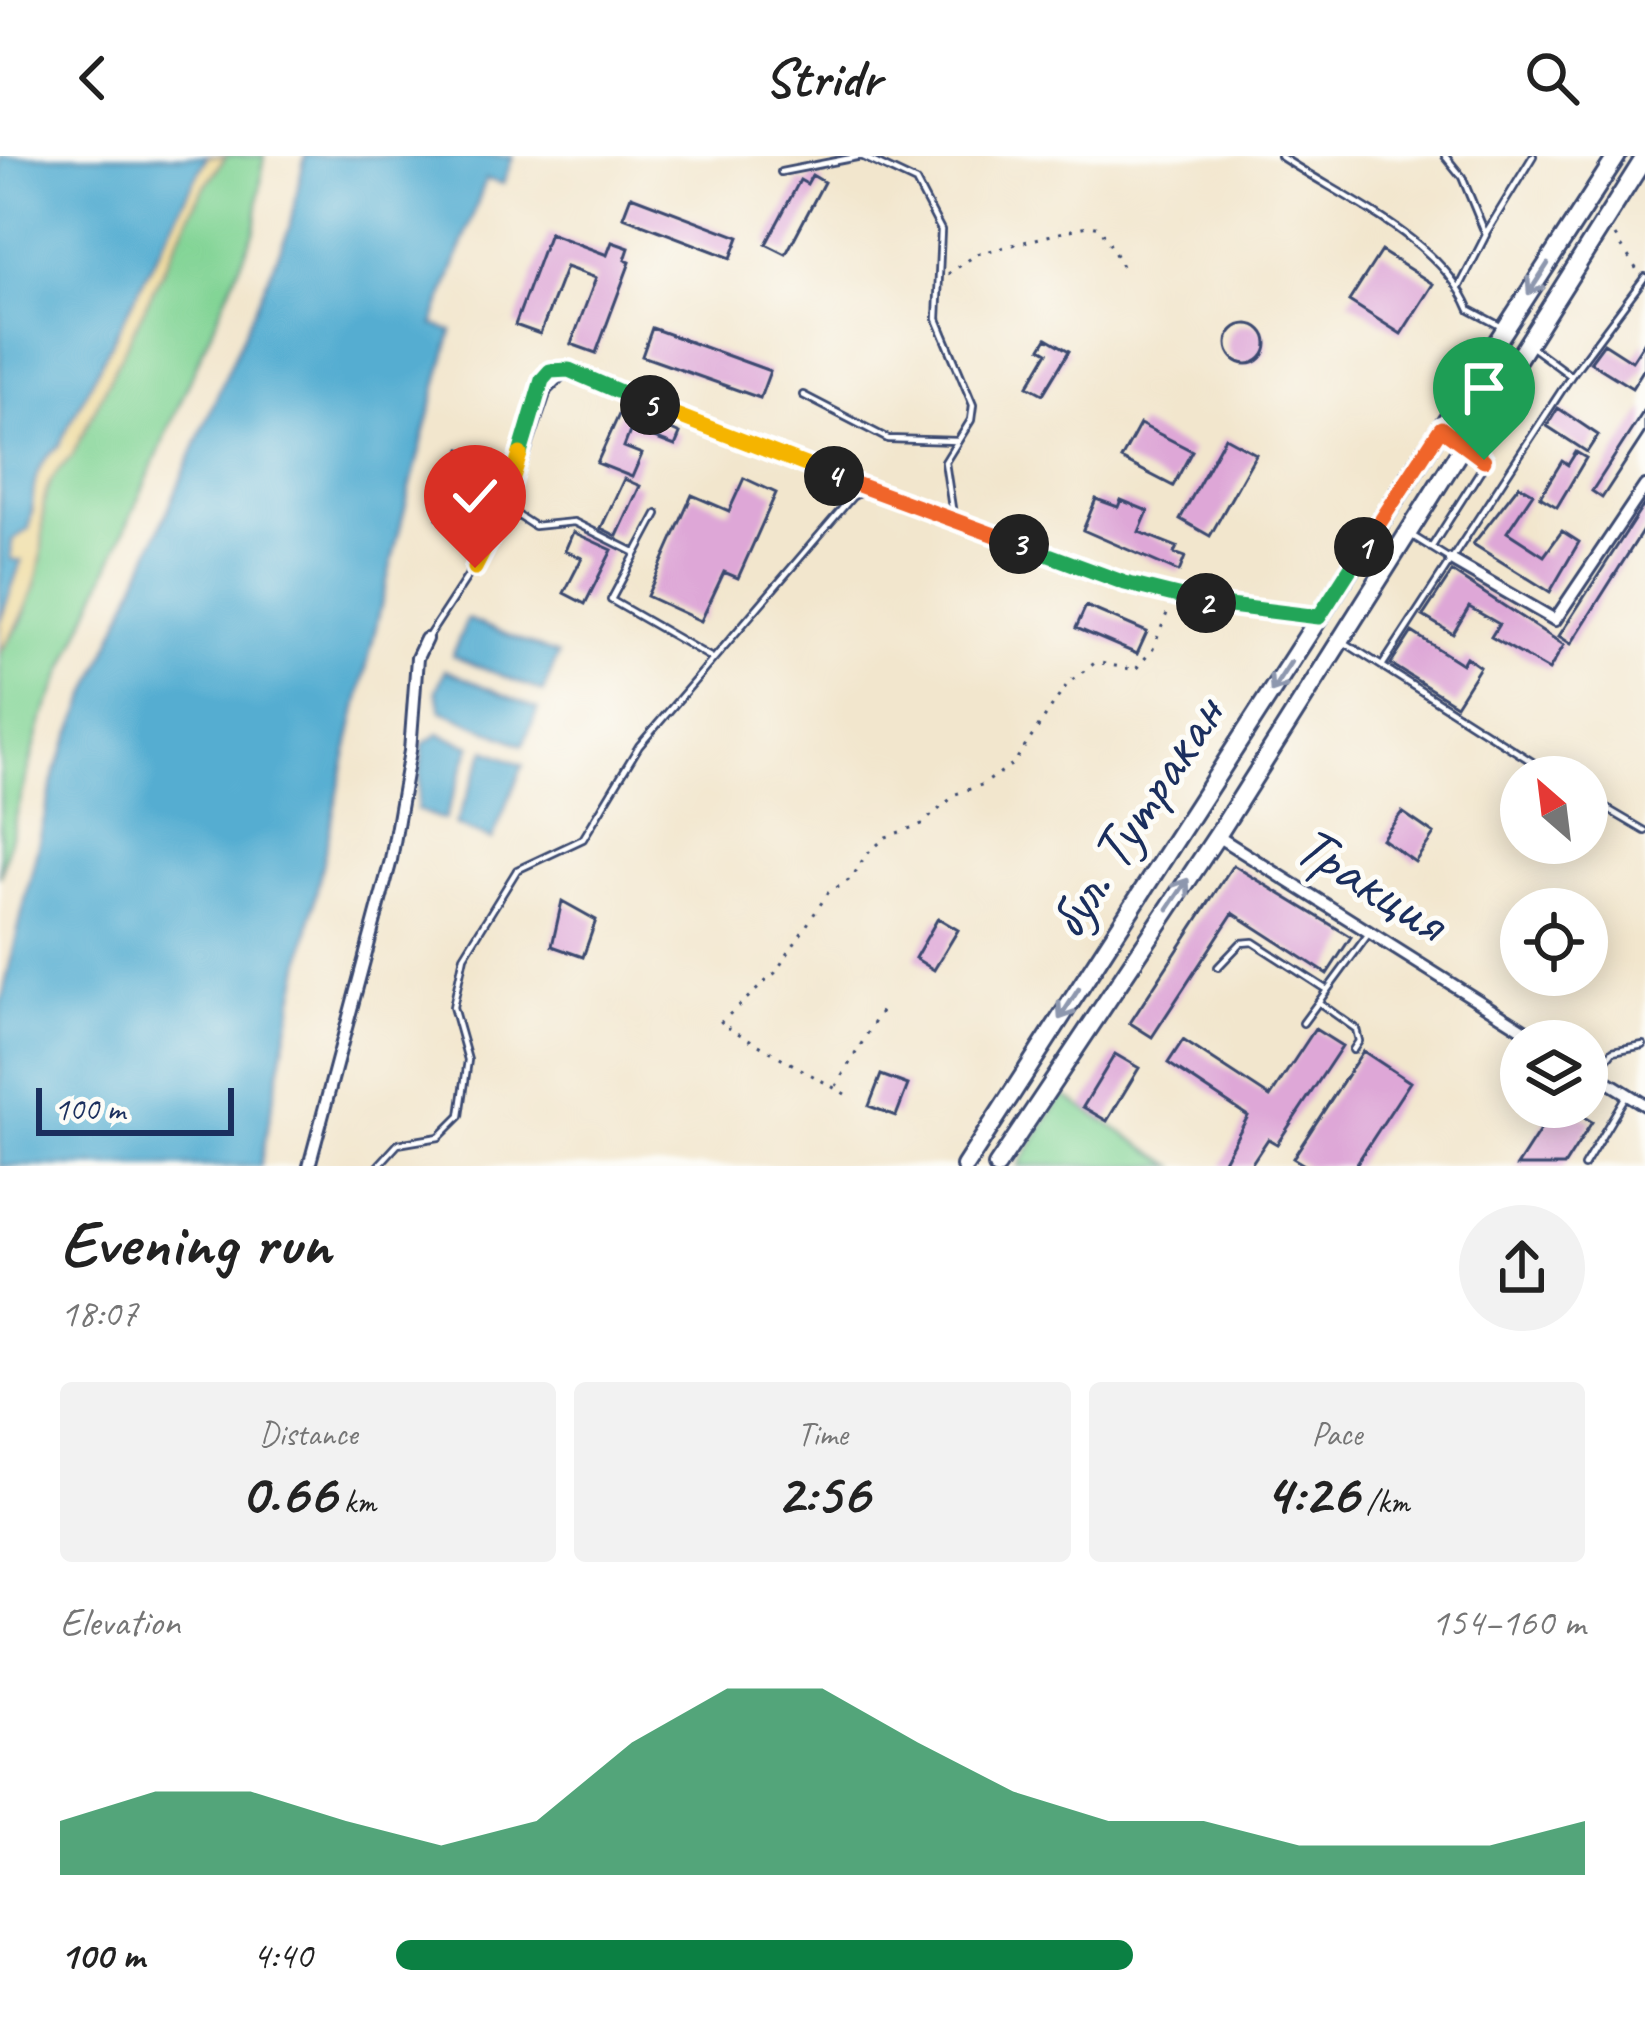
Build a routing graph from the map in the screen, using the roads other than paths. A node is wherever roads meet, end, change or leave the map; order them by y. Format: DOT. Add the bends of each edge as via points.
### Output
graph roads {
  1 [pos="862,156"];
  2 [pos="1280,156"];
  3 [pos="1445,156"];
  4 [pos="1533,156"];
  5 [pos="1617,156"];
  6 [pos="1645,157"];
  7 [pos="781,172"];
  8 [pos="1486,235"];
  9 [pos="1644,277"];
  10 [pos="1460,286"];
  11 [pos="1505,329"];
  12 [pos="1526,343"];
  13 [pos="569,370"];
  14 [pos="1571,376"];
  15 [pos="803,395"];
  16 [pos="1441,428"];
  17 [pos="958,440"];
  18 [pos="1463,442"];
  19 [pos="1645,485"];
  20 [pos="867,488"];
  21 [pos="657,514"];
  22 [pos="954,520"];
  23 [pos="1406,532"];
  24 [pos="1431,548"];
  25 [pos="636,553"];
  26 [pos="1451,560"];
  27 [pos="1319,617"];
  28 [pos="1340,639"];
  29 [pos="426,640"];
  30 [pos="712,658"];
  31 [pos="1382,666"];
  32 [pos="1523,756"];
  33 [pos="1203,798"];
  34 [pos="1608,809"];
  35 [pos="1230,816"];
  36 [pos="1190,819"];
  37 [pos="1645,831"];
  38 [pos="1217,836"];
  39 [pos="1370,933"];
  40 [pos="1219,967"];
  41 [pos="1328,990"];
  42 [pos="1318,1002"];
  43 [pos="1509,1020"];
  44 [pos="1304,1023"];
  45 [pos="1644,1047"];
  46 [pos="1353,1050"];
  47 [pos="1608,1056"];
  48 [pos="1608,1082"];
  49 [pos="1627,1094"];
  50 [pos="1645,1105"];
  51 [pos="309,1166"];
  52 [pos="378,1166"];
  53 [pos="964,1166"];
  54 [pos="998,1166"];
  55 [pos="1584,1166"];
  1 -- 7 [label="lane"];
  1 -- 17 [label="lane" via="916,182 941,230 938,319 973,405"];
  2 -- 10 [label="lane" via="1436,255"];
  3 -- 8 [label="lane"];
  4 -- 8 [label="lane"];
  5 -- 11 [label="main road, бул. Тутракан, one-way"];
  6 -- 12 [label="main road, бул. Тутракан"];
  8 -- 10 [label="lane"];
  9 -- 14 [label="lane"];
  10 -- 11 [label="lane" via="1470,310"];
  11 -- 16 [label="main road, бул. Тутракан"];
  12 -- 14 [label="lane"];
  12 -- 18 [label="main road, бул. Тутракан"];
  13 -- 20 [label="lane"];
  13 -- 25 [label="lane" via="548,391 508,509 534,526 574,522"];
  13 -- 29 [label="lane" via="542,380 490,542"];
  14 -- 26 [label="lane"];
  15 -- 17 [label="lane" via="887,439"];
  16 -- 18 [label="lane"];
  16 -- 27 [label="main road, бул. Тутракан"];
  17 -- 22 [label="lane" via="945,462"];
  18 -- 23 [label="main road, бул. Тутракан"];
  18 -- 24 [label="lane" via="1484,465"];
  19 -- 26 [label="street" via="1555,620"];
  20 -- 22 [label="lane"];
  20 -- 30 [label="lane"];
  21 -- 25 [label="lane"];
  22 -- 27 [label="lane" via="1173,596"];
  23 -- 24 [label="lane"];
  23 -- 28 [label="main road, бул. Тутракан"];
  24 -- 26 [label="lane"];
  25 -- 30 [label="lane" via="611,600"];
  26 -- 31 [label="lane"];
  27 -- 33 [label="main road, бул. Тутракан, one-way"];
  28 -- 31 [label="lane"];
  28 -- 35 [label="main road, бул. Тутракан"];
  29 -- 51 [label="street" via="417,658 391,860"];
  30 -- 52 [label="lane" via="639,746 583,839 517,870 464,956 453,1007 468,1060 460,1116 439,1137 398,1144"];
  31 -- 32 [label="lane"];
  33 -- 35 [label="main road"];
  33 -- 36 [label="main road, бул. Тутракан"];
  34 -- 37 [label="lane"];
  35 -- 38 [label="main road, бул. Тутракан"];
  36 -- 38 [label="main road"];
  36 -- 53 [label="main road, бул. Тутракан, one-way"];
  38 -- 39 [label="street, Тракция"];
  54 -- 38 [label="main road, бул. Тутракан, one-way"];
  39 -- 41 [label="lane"];
  39 -- 43 [label="street, Тракция"];
  40 -- 41 [label="lane" via="1241,943 1253,942"];
  41 -- 42 [label="lane"];
  42 -- 44 [label="lane"];
  42 -- 46 [label="lane" via="1356,1030"];
  45 -- 47 [label="lane"];
  48 -- 49 [label="street"];
  49 -- 50 [label="street"];
  49 -- 55 [label="lane"];
}
